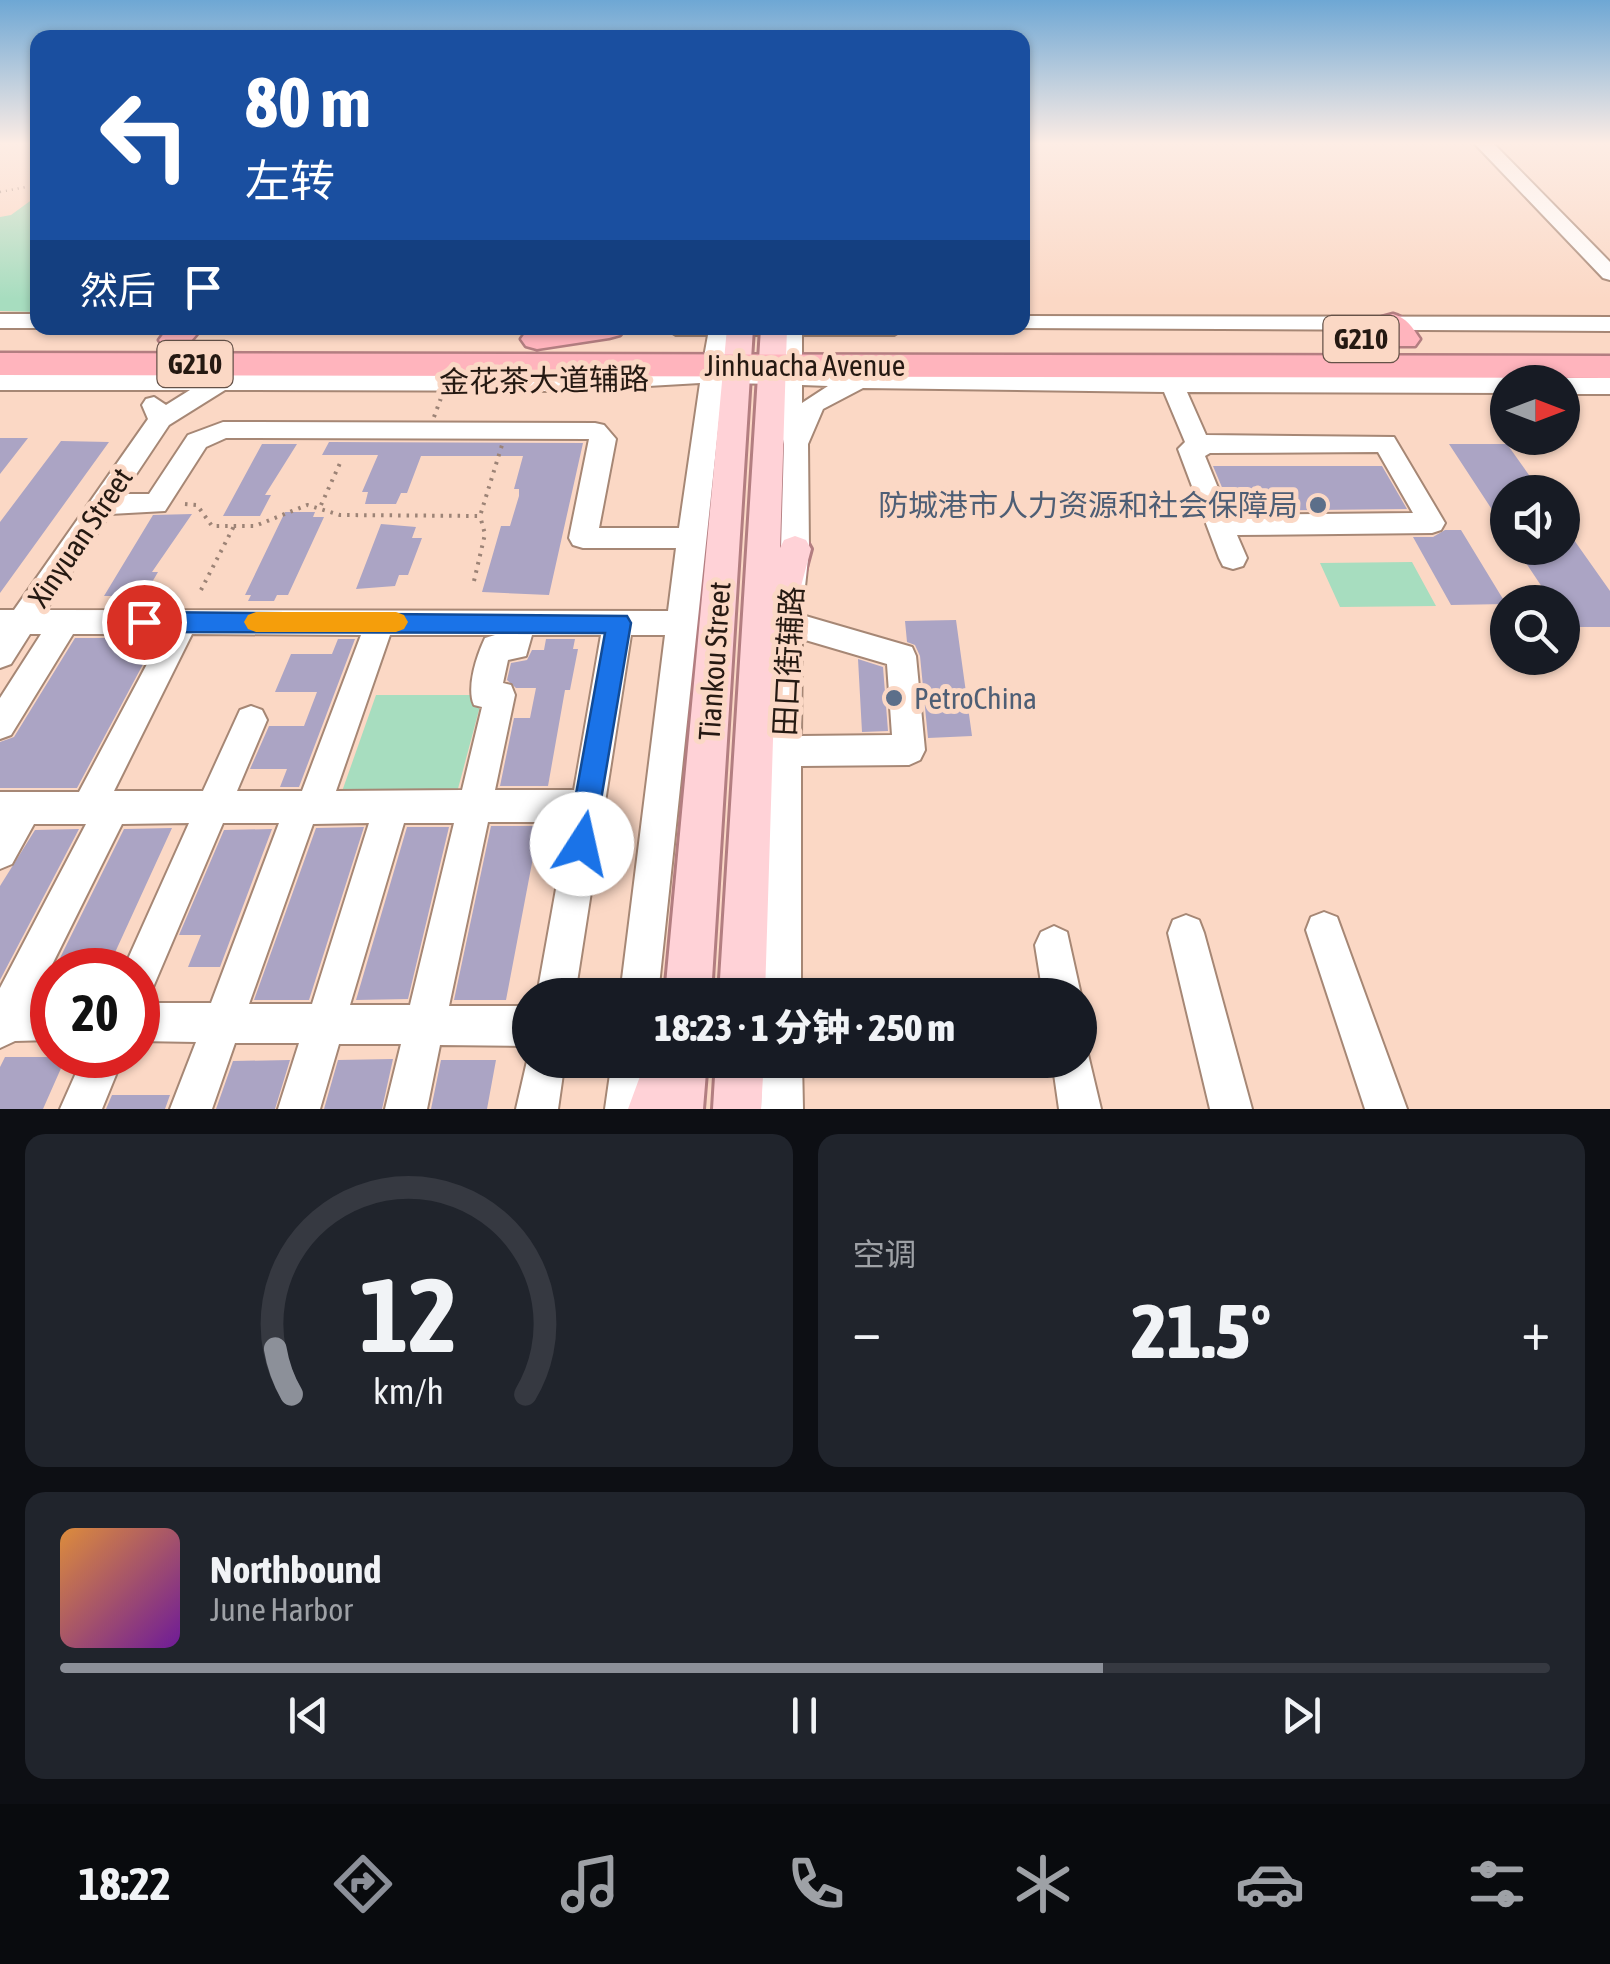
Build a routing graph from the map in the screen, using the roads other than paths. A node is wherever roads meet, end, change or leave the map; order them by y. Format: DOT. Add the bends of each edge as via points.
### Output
graph roads {
  1 [pos="1534,196"];
  2 [pos="1610,274"];
  3 [pos="0,321"];
  4 [pos="30,322"];
  5 [pos="1030,324"];
  6 [pos="1610,324"];
  7 [pos="585,335"];
  8 [pos="694,335"];
  9 [pos="847,335"];
  10 [pos="0,340"];
  11 [pos="1610,340"];
  12 [pos="728,348"];
  13 [pos="781,348"];
  14 [pos="527,352"];
  15 [pos="166,354"];
  16 [pos="1414,354"];
  17 [pos="0,364"];
  18 [pos="929,366"];
  19 [pos="1610,367"];
  20 [pos="226,373"];
  21 [pos="610,378"];
  22 [pos="1490,379"];
  23 [pos="866,380"];
  24 [pos="0,382"];
  25 [pos="1172,384"];
  26 [pos="1580,386"];
  27 [pos="1610,386"];
  28 [pos="708,416"];
  29 [pos="160,419"];
  30 [pos="796,444"];
  31 [pos="1198,444"];
  32 [pos="728,481"];
  33 [pos="103,504"];
  34 [pos="1220,524"];
  35 [pos="691,538"];
  36 [pos="795,549"];
  37 [pos="1234,558"];
  38 [pos="11,622"];
  39 [pos="65,622"];
  40 [pos="184,622"];
  41 [pos="380,622"];
  42 [pos="520,622"];
  43 [pos="618,623"];
  44 [pos="682,623"];
  45 [pos="786,623"];
  46 [pos="0,655"];
  47 [pos="756,693"];
  48 [pos="251,720"];
  49 [pos="0,725"];
  50 [pos="768,751"];
  51 [pos="588,806"];
  52 [pos="12,808"];
  53 [pos="100,808"];
  54 [pos="212,808"];
  55 [pos="308,808"];
  56 [pos="391,808"];
  57 [pos="474,808"];
  58 [pos="0,852"];
  59 [pos="1324,930"];
  60 [pos="1186,932"];
  61 [pos="1054,945"];
  62 [pos="151,948"];
  63 [pos="559,978"];
  64 [pos="641,978"];
  65 [pos="689,978"];
  66 [pos="744,978"];
  67 [pos="781,978"];
  68 [pos="1059,978"];
  69 [pos="30,1022"];
  70 [pos="160,1022"];
  71 [pos="1,1023"];
  72 [pos="223,1023"];
  73 [pos="325,1024"];
  74 [pos="425,1024"];
  75 [pos="512,1026"];
  76 [pos="94,1078"];
  77 [pos="542,1078"];
  78 [pos="630,1078"];
  79 [pos="663,1078"];
  80 [pos="682,1078"];
  81 [pos="739,1078"];
  82 [pos="782,1078"];
  83 [pos="1075,1078"];
  84 [pos="81,1109"];
  85 [pos="191,1109"];
  86 [pos="299,1109"];
  87 [pos="406,1109"];
  88 [pos="537,1109"];
  89 [pos="626,1109"];
  90 [pos="652,1109"];
  91 [pos="679,1109"];
  92 [pos="738,1109"];
  93 [pos="782,1109"];
  94 [pos="1080,1109"];
  95 [pos="1231,1109"];
  96 [pos="1386,1109"];
  1 -- 2 [label="street"];
  3 -- 4 [label="street"];
  5 -- 16 [label="street"];
  6 -- 16 [label="street"];
  7 -- 14 [label="highway"];
  8 -- 12 [label="street, 金花茶大道辅路"];
  9 -- 13 [label="street"];
  10 -- 15 [label="highway, Jinhuacha Avenue / G210"];
  11 -- 16 [label="highway, Jinhuacha Avenue / G210"];
  12 -- 13 [label="highway, Jinhuacha Avenue / G210"];
  12 -- 14 [label="highway, Jinhuacha Avenue / G210"];
  12 -- 21 [label="street, 金花茶大道辅路"];
  12 -- 28 [label="street"];
  12 -- 32 [label="main road, Tiankou Street"];
  13 -- 16 [label="highway, Jinhuacha Avenue / G210"];
  13 -- 18 [label="highway, Jinhuacha Avenue / G210"];
  13 -- 23 [label="street"];
  13 -- 30 [label="street, 田口街辅路"];
  13 -- 47 [label="main road, Tiankou Street"];
  14 -- 15 [label="highway, Jinhuacha Avenue / G210"];
  14 -- 20 [label="highway, Jinhuacha Avenue / G210"];
  14 -- 21 [label="highway"];
  15 -- 17 [label="highway, Jinhuacha Avenue / G210"];
  15 -- 20 [label="highway, Jinhuacha Avenue / G210"];
  15 -- 24 [label="street"];
  15 -- 29 [label="street"];
  16 -- 18 [label="highway, Jinhuacha Avenue / G210"];
  16 -- 19 [label="highway, Jinhuacha Avenue / G210"];
  16 -- 22 [label="street"];
  16 -- 25 [label="street"];
  18 -- 23 [label="highway"];
  20 -- 21 [label="street, 金花茶大道辅路" via="452,383"];
  20 -- 29 [label="street"];
  21 -- 28 [label="street" via="664,385"];
  23 -- 25 [label="street"];
  23 -- 30 [label="street" via="820,397 803,416"];
  25 -- 31 [label="street"];
  26 -- 27 [label="street"];
  28 -- 32 [label="main road"];
  28 -- 35 [label="street"];
  29 -- 33 [label="street, Xinyuan Street"];
  30 -- 36 [label="street, 田口街辅路"];
  31 -- 34 [label="street" via="1200,449 1190,449"];
  31 -- 34 [label="street" via="1385,443 1432,523"];
  32 -- 65 [label="main road, Tiankou Street"];
  33 -- 35 [label="street" via="156,504 197,441 223,430 595,431 604,439 584,538"];
  33 -- 38 [label="street, Xinyuan Street"];
  34 -- 37 [label="street"];
  35 -- 44 [label="street"];
  36 -- 45 [label="street, 田口街辅路"];
  36 -- 47 [label="main road"];
  38 -- 39 [label="street"];
  38 -- 46 [label="street, Xinyuan Street"];
  39 -- 40 [label="street"];
  39 -- 49 [label="street"];
  40 -- 41 [label="street"];
  40 -- 53 [label="street"];
  41 -- 42 [label="street"];
  41 -- 55 [label="street"];
  42 -- 43 [label="street"];
  42 -- 57 [label="street" via="514,647 496,648 485,695 500,694"];
  43 -- 44 [label="street"];
  43 -- 51 [label="street"];
  44 -- 64 [label="street"];
  45 -- 50 [label="street, 田口街辅路"];
  45 -- 50 [label="street" via="901,656 910,750"];
  47 -- 50 [label="main road, Tiankou Street"];
  48 -- 54 [label="street"];
  50 -- 66 [label="main road, Tiankou Street"];
  50 -- 67 [label="street, 田口街辅路"];
  51 -- 57 [label="street"];
  51 -- 63 [label="street"];
  52 -- 53 [label="street"];
  52 -- 58 [label="street"];
  53 -- 54 [label="street"];
  53 -- 71 [label="street"];
  54 -- 55 [label="street"];
  54 -- 62 [label="street"];
  55 -- 56 [label="street"];
  55 -- 72 [label="street"];
  56 -- 57 [label="street"];
  56 -- 73 [label="street"];
  57 -- 74 [label="street"];
  59 -- 96 [label="street"];
  60 -- 95 [label="street"];
  61 -- 68 [label="street"];
  69 -- 71 [label="street"];
  70 -- 72 [label="street"];
  72 -- 73 [label="street"];
  72 -- 85 [label="street"];
  73 -- 74 [label="street"];
  73 -- 86 [label="street"];
  74 -- 75 [label="street"];
  74 -- 87 [label="street"];
  76 -- 84 [label="street"];
  77 -- 88 [label="street"];
  78 -- 89 [label="street"];
  79 -- 90 [label="main road"];
  80 -- 91 [label="main road"];
  81 -- 92 [label="main road"];
  82 -- 93 [label="street"];
  83 -- 94 [label="street"];
}
